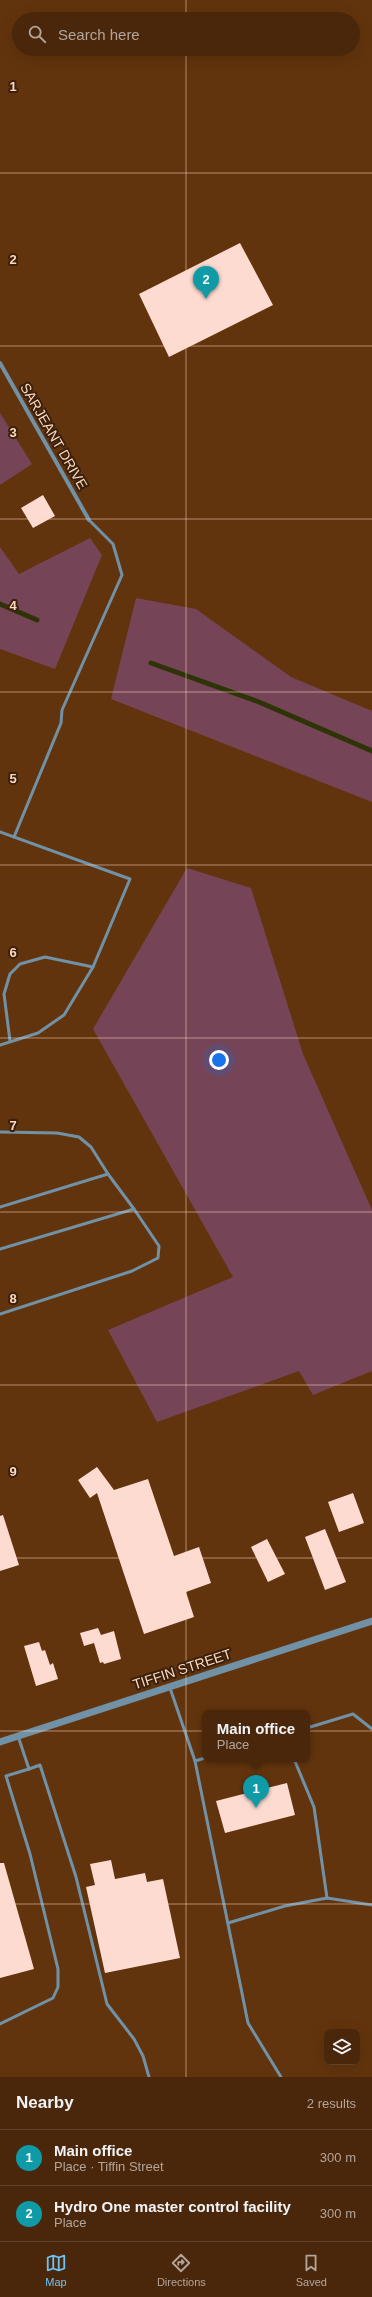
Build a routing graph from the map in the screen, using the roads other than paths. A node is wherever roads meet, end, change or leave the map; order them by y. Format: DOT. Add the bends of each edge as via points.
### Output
graph roads {
  1 [pos="0,363"];
  2 [pos="89,520"];
  3 [pos="0,832"];
  4 [pos="14,837"];
  5 [pos="93,967"];
  6 [pos="10,1041"];
  7 [pos="0,1045"];
  8 [pos="0,1132"];
  9 [pos="108,1174"];
  10 [pos="0,1207"];
  11 [pos="134,1209"];
  12 [pos="0,1249"];
  13 [pos="0,1314"];
  14 [pos="372,1621"];
  15 [pos="169,1686"];
  16 [pos="310,1727"];
  17 [pos="372,1729"];
  18 [pos="18,1736"];
  19 [pos="0,1742"];
  20 [pos="202,1759"];
  21 [pos="195,1761"];
  22 [pos="295,1762"];
  23 [pos="29,1769"];
  24 [pos="327,1898"];
  25 [pos="372,1905"];
  26 [pos="228,1923"];
  27 [pos="0,2024"];
  28 [pos="150,2077"];
  29 [pos="281,2077"];
  1 -- 2 [label="street, SARJEANT DRIVE"];
  2 -- 4 [label="lane" via="113,544 122,575 62,710 61,722"];
  3 -- 4 [label="lane"];
  4 -- 5 [label="lane" via="130,879"];
  5 -- 6 [label="lane" via="64,1015 38,1033"];
  5 -- 6 [label="lane" via="45,957 20,964 10,974 4,994"];
  6 -- 7 [label="lane"];
  8 -- 9 [label="lane" via="56,1133 78,1137 91,1147"];
  9 -- 10 [label="lane"];
  9 -- 11 [label="lane"];
  11 -- 12 [label="lane"];
  11 -- 13 [label="lane" via="159,1246 158,1258 132,1271"];
  14 -- 15 [label="street, TIFFIN STREET"];
  15 -- 18 [label="street, TIFFIN STREET"];
  15 -- 21 [label="lane"];
  16 -- 17 [label="lane" via="353,1714"];
  18 -- 19 [label="street, TIFFIN STREET"];
  18 -- 23 [label="lane"];
  20 -- 21 [label="lane"];
  21 -- 26 [label="lane"];
  22 -- 24 [label="lane" via="314,1807"];
  23 -- 27 [label="lane" via="6,1776 32,1862 58,1969 58,1987 53,1998"];
  23 -- 28 [label="lane" via="40,1765 66,1842 107,2004 134,2039"];
  24 -- 25 [label="lane"];
  24 -- 26 [label="lane" via="285,1906"];
  26 -- 29 [label="lane" via="248,2022"];
}
